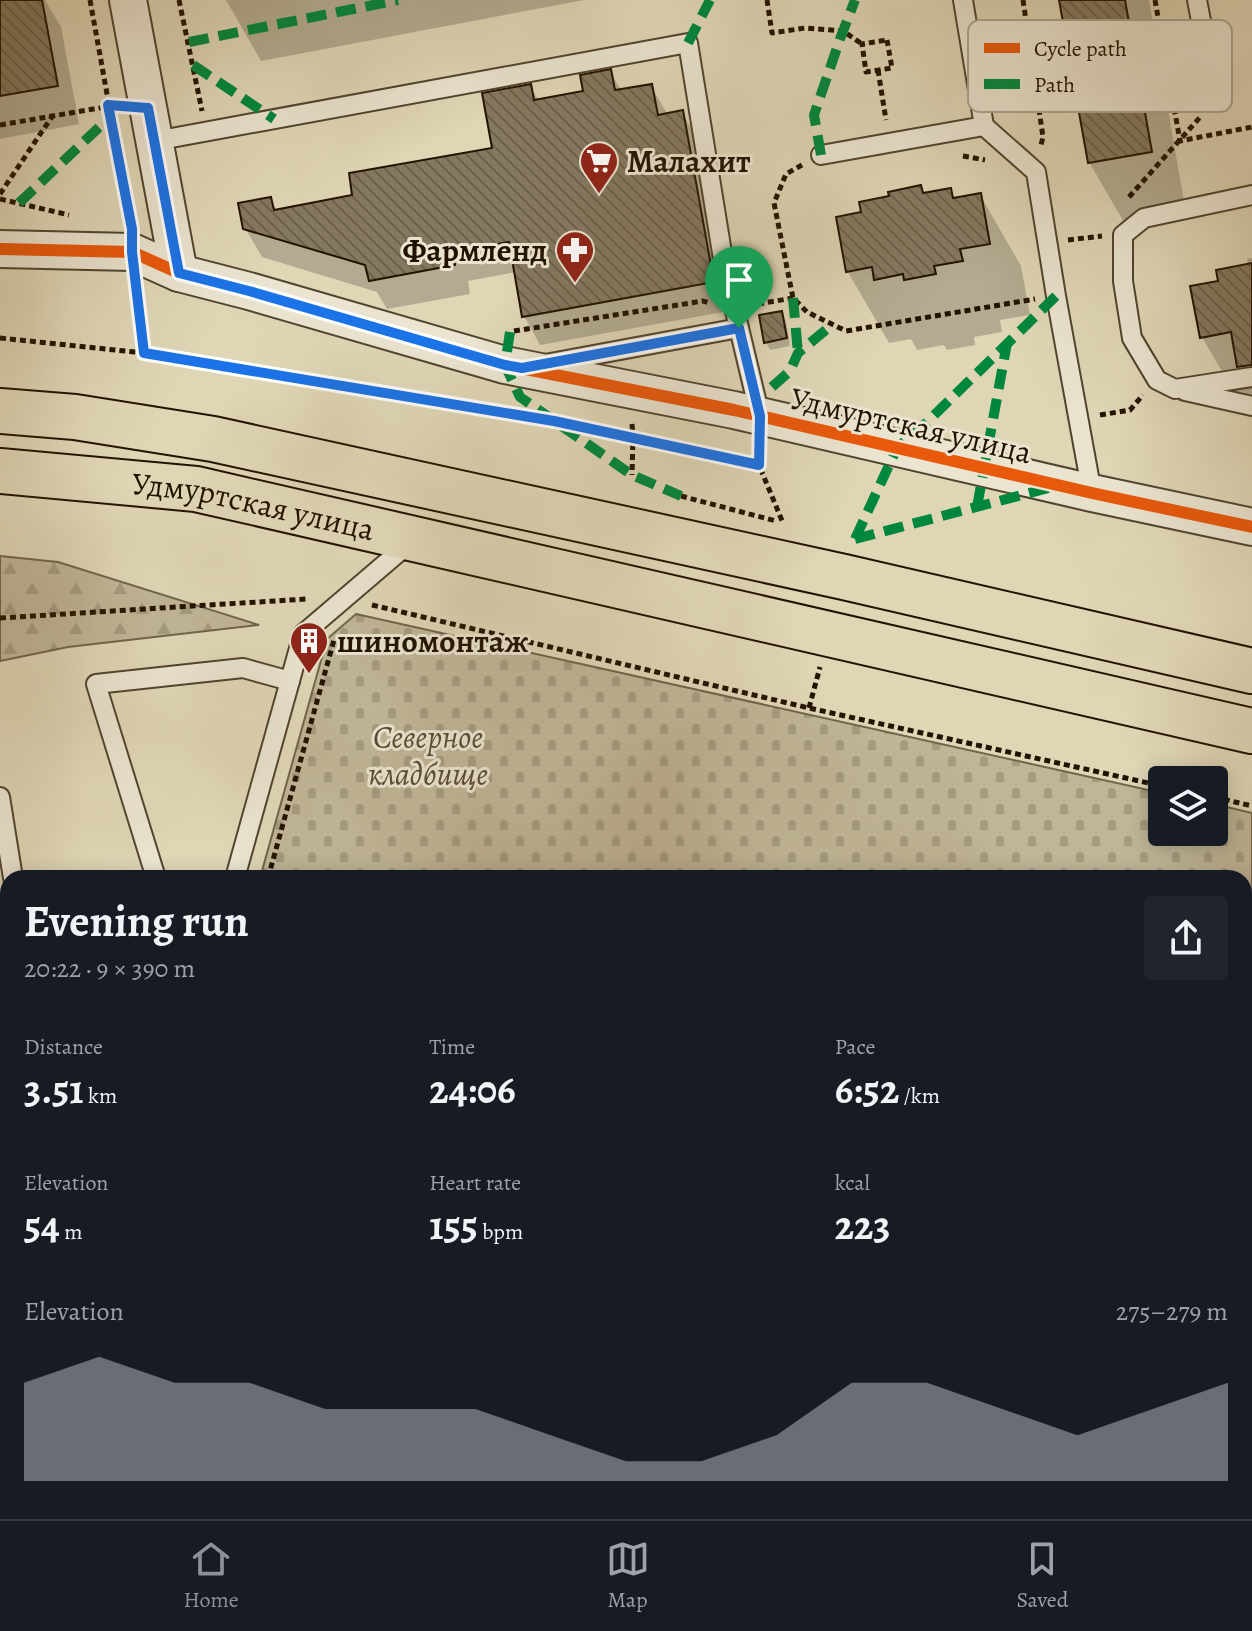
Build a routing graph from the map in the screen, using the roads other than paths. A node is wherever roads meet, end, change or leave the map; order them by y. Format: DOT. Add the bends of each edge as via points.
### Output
graph roads {
  1 [pos="128,0"];
  2 [pos="963,0"];
  3 [pos="1197,0"];
  4 [pos="1201,20"];
  5 [pos="968,28"];
  6 [pos="982,112"];
  7 [pos="152,124"];
  8 [pos="984,126"];
  9 [pos="821,155"];
  10 [pos="1252,195"];
  11 [pos="0,249"];
  12 [pos="179,273"];
  13 [pos="739,328"];
  14 [pos="522,368"];
  15 [pos="1252,377"];
  16 [pos="1175,389"];
  17 [pos="1252,406"];
  18 [pos="0,411"];
  19 [pos="760,416"];
  20 [pos="0,471"];
  21 [pos="1092,493"];
  22 [pos="1252,527"];
  23 [pos="414,539"];
  24 [pos="1115,640"];
  25 [pos="1252,671"];
  26 [pos="290,681"];
  27 [pos="1102,697"];
  28 [pos="1252,731"];
  29 [pos="0,797"];
  30 [pos="12,870"];
  31 [pos="154,870"];
  32 [pos="237,870"];
  1 -- 7 [label="street"];
  2 -- 5 [label="lane"];
  3 -- 4 [label="lane"];
  6 -- 8 [label="lane"];
  7 -- 12 [label="street"];
  7 -- 13 [label="lane" via="206,131 688,43"];
  8 -- 9 [label="lane"];
  8 -- 21 [label="lane" via="1036,172"];
  10 -- 16 [label="lane" via="1144,218 1123,235 1123,281 1132,338 1157,380"];
  11 -- 12 [label="street, Удмуртская улица" via="132,252"];
  12 -- 14 [label="street, Удмуртская улица"];
  13 -- 14 [label="lane"];
  13 -- 19 [label="lane"];
  14 -- 19 [label="street, Удмуртская улица"];
  15 -- 16 [label="lane"];
  16 -- 17 [label="lane"];
  18 -- 24 [label="main road, Удмуртская улица" via="213,439"];
  19 -- 21 [label="street, Удмуртская улица"];
  20 -- 23 [label="main road, Удмуртская улица" via="196,489"];
  21 -- 22 [label="street, Удмуртская улица"];
  23 -- 26 [label="lane" via="303,634"];
  23 -- 27 [label="main road, Удмуртская улица"];
  24 -- 25 [label="main road, Удмуртская улица"];
  24 -- 27 [label="main road"];
  26 -- 31 [label="lane" via="243,668 96,684"];
  26 -- 32 [label="lane"];
  27 -- 28 [label="main road, Удмуртская улица"];
  29 -- 30 [label="lane"];
}
